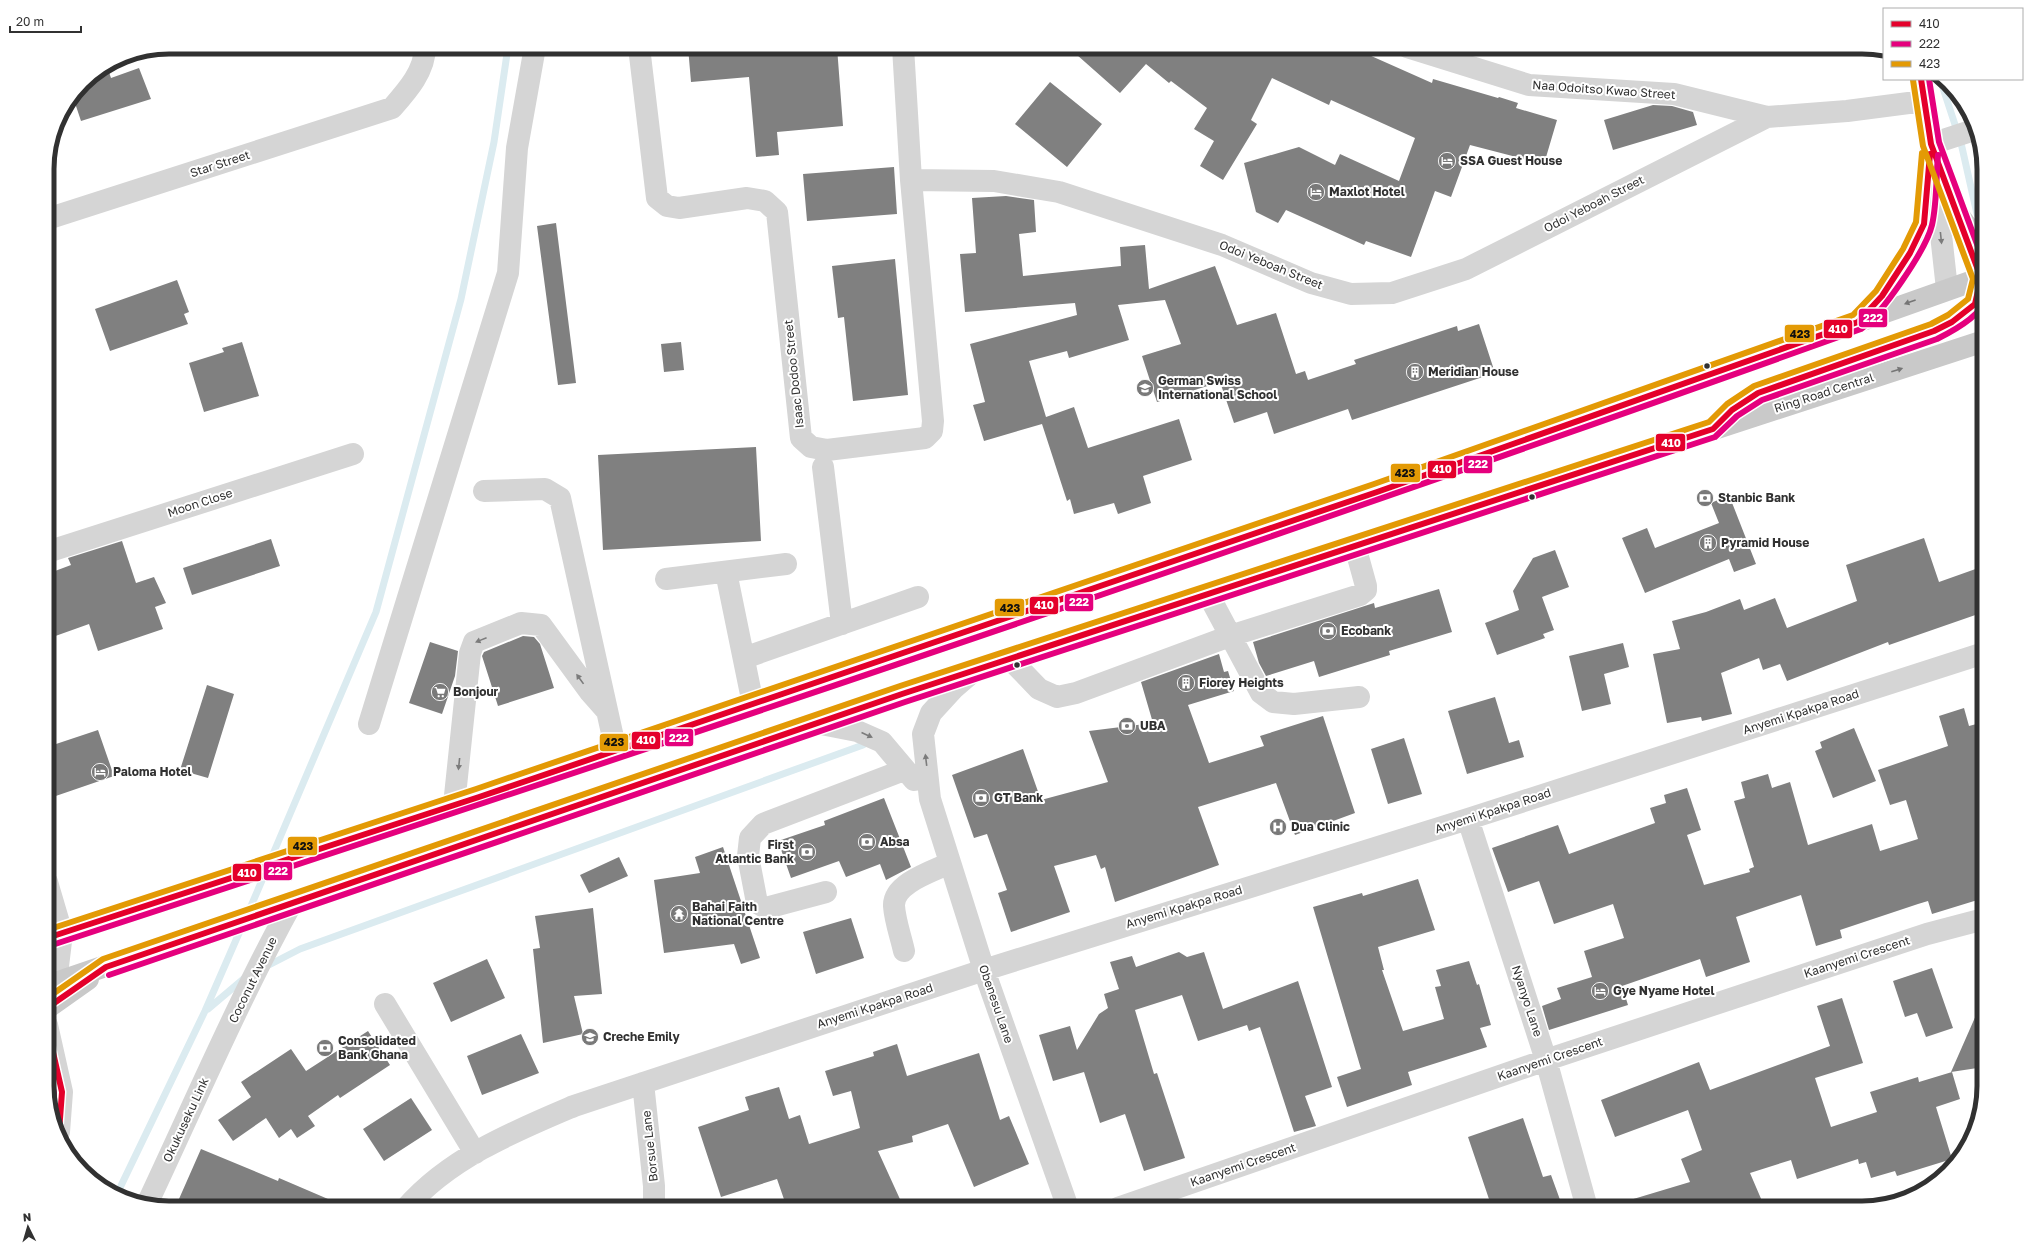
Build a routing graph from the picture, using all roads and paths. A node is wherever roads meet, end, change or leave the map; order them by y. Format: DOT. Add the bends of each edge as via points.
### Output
graph roads {
  1 [pos="425,54"];
  2 [pos="534,54"];
  3 [pos="640,54"];
  4 [pos="903,54"];
  5 [pos="1429,54"];
  6 [pos="1922,80"];
  7 [pos="1924,101"];
  8 [pos="1767,117"];
  9 [pos="1970,131"];
  10 [pos="1931,144"];
  11 [pos="911,180"];
  12 [pos="1958,213"];
  13 [pos="54,217"];
  14 [pos="1977,236"];
  15 [pos="1977,264"];
  16 [pos="1977,279"];
  17 [pos="1947,289"];
  18 [pos="1977,304"];
  19 [pos="1977,307"];
  20 [pos="1858,322"];
  21 [pos="1977,343"];
  22 [pos="1713,429"];
  23 [pos="353,454"];
  24 [pos="823,467"];
  25 [pos="484,491"];
  26 [pos="1355,546"];
  27 [pos="54,550"];
  28 [pos="786,564"];
  29 [pos="726,572"];
  30 [pos="666,579"];
  31 [pos="1208,594"];
  32 [pos="918,597"];
  33 [pos="842,624"];
  34 [pos="1230,636"];
  35 [pos="1977,655"];
  36 [pos="744,658"];
  37 [pos="1010,658"];
  38 [pos="975,670"];
  39 [pos="1359,697"];
  40 [pos="753,704"];
  41 [pos="605,708"];
  42 [pos="816,723"];
  43 [pos="369,724"];
  44 [pos="616,751"];
  45 [pos="904,770"];
  46 [pos="930,799"];
  47 [pos="454,805"];
  48 [pos="1468,819"];
  49 [pos="950,863"];
  50 [pos="826,892"];
  51 [pos="283,905"];
  52 [pos="1977,921"];
  53 [pos="54,935"];
  54 [pos="904,951"];
  55 [pos="106,967"];
  56 [pos="984,970"];
  57 [pos="54,983"];
  58 [pos="54,1003"];
  59 [pos="385,1004"];
  60 [pos="224,1038"];
  61 [pos="54,1056"];
  62 [pos="1546,1060"];
  63 [pos="643,1083"];
  64 [pos="60,1122"];
  65 [pos="475,1153"];
  66 [pos="149,1199"];
  67 [pos="414,1201"];
  68 [pos="654,1201"];
  69 [pos="1066,1201"];
  70 [pos="1138,1201"];
  71 [pos="1585,1201"];
  1 -- 13 [label="street, Star Street" via="410,86 392,108"];
  2 -- 43 [label="street" via="517,148 508,273"];
  3 -- 11 [label="street, Isaac Dodoo Street" via="656,198 667,206 679,208 747,198 765,201 778,212 801,438 811,447 827,450 925,438 932,431"];
  4 -- 11 [label="street, Isaac Dodoo Street"];
  5 -- 8 [label="street, Naa Odoitso Kwao Street" via="1529,85 1674,94"];
  6 -- 7 [label="street"];
  7 -- 8 [label="street, Naa Odoitso Kwao Street" via="1847,111"];
  7 -- 10 [label="street"];
  8 -- 11 [label="street, Odoi Yeboah Street" via="1466,268 1392,293 1352,294 1311,283 1222,245 1059,192 994,181"];
  9 -- 10 [label="street"];
  10 -- 12 [label="street"];
  10 -- 17 [label="street, one-way"];
  10 -- 20 [label="main road" via="1924,224 1910,253 1882,296"];
  12 -- 14 [label="main road" via="1970,231"];
  12 -- 15 [label="street"];
  16 -- 17 [label="main road"];
  17 -- 18 [label="main road"];
  17 -- 20 [label="main road, one-way"];
  19 -- 22 [label="main road" via="1934,331 1758,393 1732,410"];
  20 -- 40 [label="main road" via="1377,492"];
  22 -- 21 [label="main road, Ring Road Central, one-way"];
  22 -- 26 [label="main road, Ring Road Central"];
  23 -- 27 [label="street, Moon Close"];
  24 -- 33 [label="street"];
  25 -- 41 [label="street" via="545,489 560,498"];
  26 -- 31 [label="main road, Ring Road Central"];
  26 -- 34 [label="street" via="1366,586 1366,590 1360,595"];
  28 -- 29 [label="street"];
  29 -- 30 [label="street"];
  29 -- 36 [label="street"];
  31 -- 34 [label="street"];
  31 -- 37 [label="main road, Ring Road Central"];
  32 -- 33 [label="street"];
  33 -- 36 [label="street"];
  34 -- 37 [label="street" via="1076,693 1057,697 1039,690"];
  34 -- 39 [label="street" via="1261,693 1273,702 1294,704"];
  35 -- 48 [label="street, Anyemi Kpakpa Road"];
  36 -- 40 [label="street"];
  37 -- 38 [label="main road, Ring Road Central"];
  38 -- 42 [label="main road, Ring Road Central"];
  46 -- 38 [label="street, Obenesu Lane, one-way" via="923,734 931,713"];
  40 -- 44 [label="main road"];
  41 -- 44 [label="street"];
  41 -- 47 [label="street, one-way" via="590,692 541,625 521,623 474,642 470,653"];
  42 -- 45 [label="street, Obenesu Lane, one-way" via="857,731 882,742"];
  42 -- 51 [label="main road, Ring Road Central"];
  44 -- 47 [label="main road"];
  45 -- 46 [label="street, Obenesu Lane"];
  45 -- 50 [label="street" via="763,824 750,838 748,856 756,903 766,908"];
  46 -- 49 [label="street, Obenesu Lane"];
  47 -- 53 [label="main road"];
  48 -- 56 [label="street, Anyemi Kpakpa Road"];
  48 -- 62 [label="street, Nyanyo Lane"];
  49 -- 54 [label="street" via="912,881 899,891 894,904"];
  49 -- 56 [label="street, Obenesu Lane"];
  51 -- 55 [label="main road, Ring Road Central"];
  51 -- 60 [label="street, Coconut Avenue" via="270,943"];
  52 -- 62 [label="street, Kaanyemi Crescent" via="1927,934"];
  55 -- 57 [label="main road, Ring Road Central"];
  55 -- 58 [label="main road"];
  56 -- 63 [label="street, Anyemi Kpakpa Road"];
  56 -- 69 [label="street, Obenesu Lane"];
  59 -- 65 [label="street"];
  60 -- 66 [label="street, Okukuseku Link"];
  61 -- 64 [label="street" via="62,1092"];
  62 -- 70 [label="street, Kaanyemi Crescent"];
  62 -- 71 [label="street, Nyanyo Lane"];
  63 -- 65 [label="street, Anyemi Kpakpa Road" via="560,1112"];
  63 -- 68 [label="street, Borsue Lane"];
  65 -- 67 [label="street, Anyemi Kpakpa Road" via="449,1169"];
}
